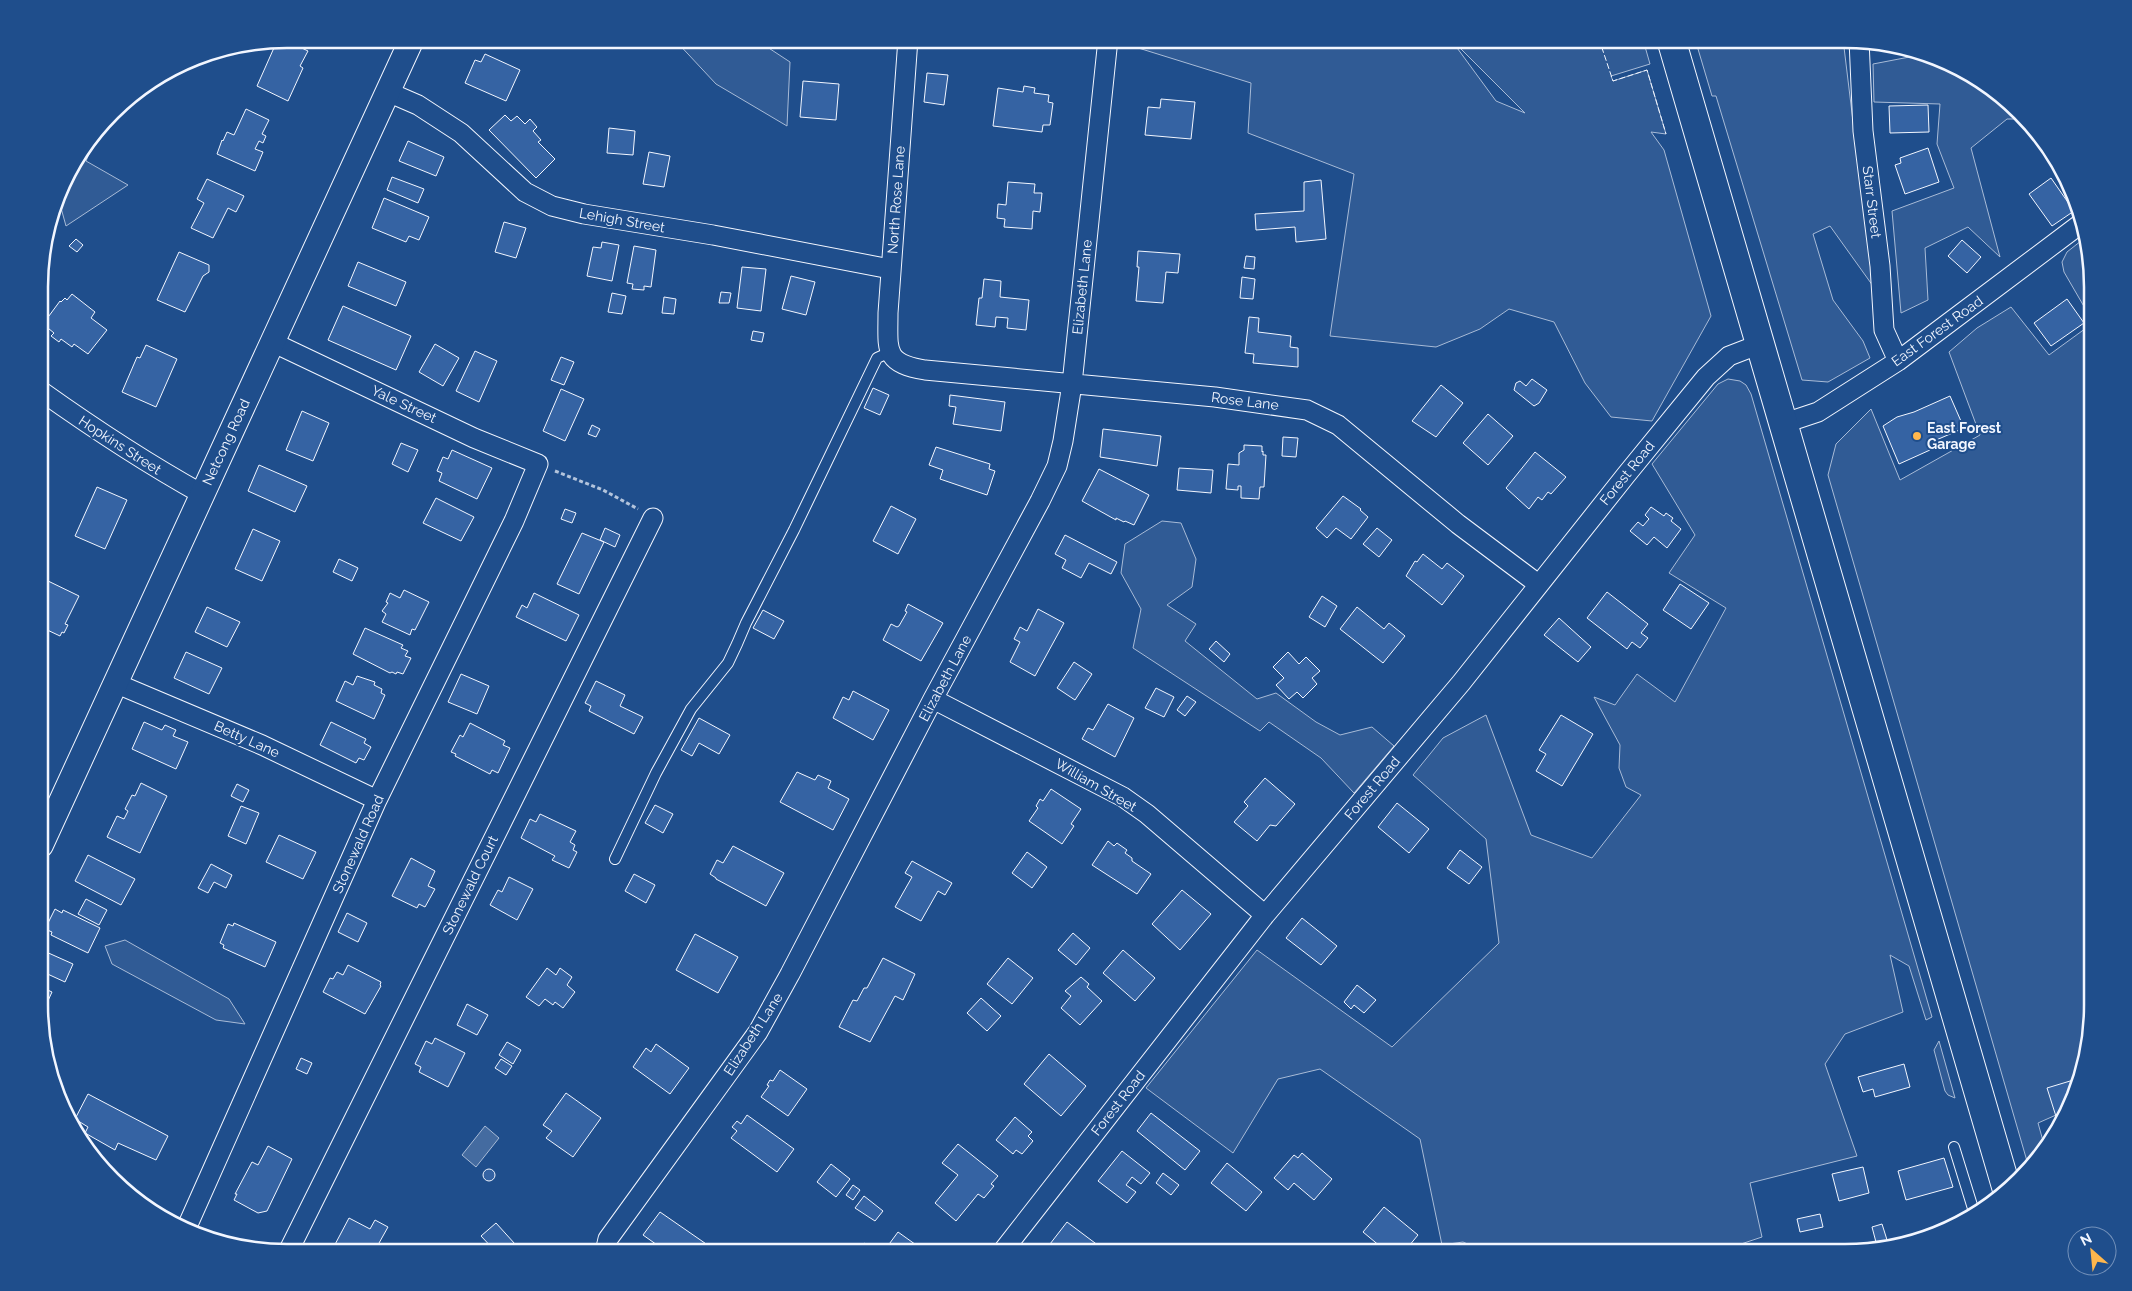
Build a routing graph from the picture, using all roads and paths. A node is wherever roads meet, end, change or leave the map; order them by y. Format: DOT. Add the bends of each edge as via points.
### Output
graph roads {
  1 [pos="408,48"];
  2 [pos="907,48"];
  3 [pos="1107,48"];
  4 [pos="1674,48"];
  5 [pos="1858,48"];
  6 [pos="388,92"];
  7 [pos="2077,227"];
  8 [pos="890,269"];
  9 [pos="272,342"];
  10 [pos="1760,344"];
  11 [pos="892,356"];
  12 [pos="1898,361"];
  13 [pos="1072,384"];
  14 [pos="48,395"];
  15 [pos="1782,424"];
  16 [pos="538,464"];
  17 [pos="202,494"];
  18 [pos="654,518"];
  19 [pos="1538,584"];
  20 [pos="115,682"];
  21 [pos="933,699"];
  22 [pos="378,800"];
  23 [pos="48,830"];
  24 [pos="615,859"];
  25 [pos="1265,915"];
  26 [pos="1954,1147"];
  27 [pos="2005,1182"];
  28 [pos="1972,1206"];
  29 [pos="189,1222"];
  30 [pos="292,1244"];
  31 [pos="607,1244"];
  32 [pos="1008,1244"];
  1 -- 6 [label="street, Netcong Road"];
  2 -- 8 [label="street, North Rose Lane"];
  3 -- 13 [label="street, Elizabeth Lane"];
  4 -- 10 [label="main road"];
  5 -- 12 [label="street, Starr Street" via="1863,131 1880,266 1884,330"];
  6 -- 8 [label="street, Lehigh Street" via="418,105 461,133 525,192 552,206"];
  6 -- 9 [label="street, Netcong Road"];
  7 -- 12 [label="street, East Forest Road"];
  8 -- 11 [label="street, North Rose Lane" via="888,336"];
  9 -- 16 [label="street, Yale Street" via="474,438"];
  9 -- 17 [label="street, Netcong Road"];
  10 -- 15 [label="main road"];
  10 -- 19 [label="street, Forest Road" via="1729,356 1706,377"];
  11 -- 13 [label="street, Rose Lane" via="907,367 925,370"];
  11 -- 24 [label="lane" via="877,358 738,644 728,663 690,709"];
  12 -- 15 [label="street, East Forest Road" via="1818,412"];
  13 -- 19 [label="street, Rose Lane" via="1289,406 1320,414 1338,424 1458,524"];
  13 -- 21 [label="street, Elizabeth Lane" via="1057,466"];
  14 -- 17 [label="street, Hopkins Street" via="164,474"];
  15 -- 27 [label="main road"];
  16 -- 18 [label="path" via="603,490"];
  16 -- 22 [label="street, Stonewald Road" via="514,521"];
  17 -- 20 [label="street, Netcong Road"];
  18 -- 30 [label="street, Stonewald Court"];
  19 -- 25 [label="street, Forest Road" via="1461,683"];
  20 -- 22 [label="street, Betty Lane" via="262,745"];
  20 -- 23 [label="street, Netcong Road"];
  21 -- 25 [label="street, William Street" via="1123,797"];
  21 -- 31 [label="street, Elizabeth Lane" via="758,1032"];
  22 -- 29 [label="street, Stonewald Road"];
  25 -- 32 [label="street, Forest Road"];
  26 -- 28 [label="lane"];
}
